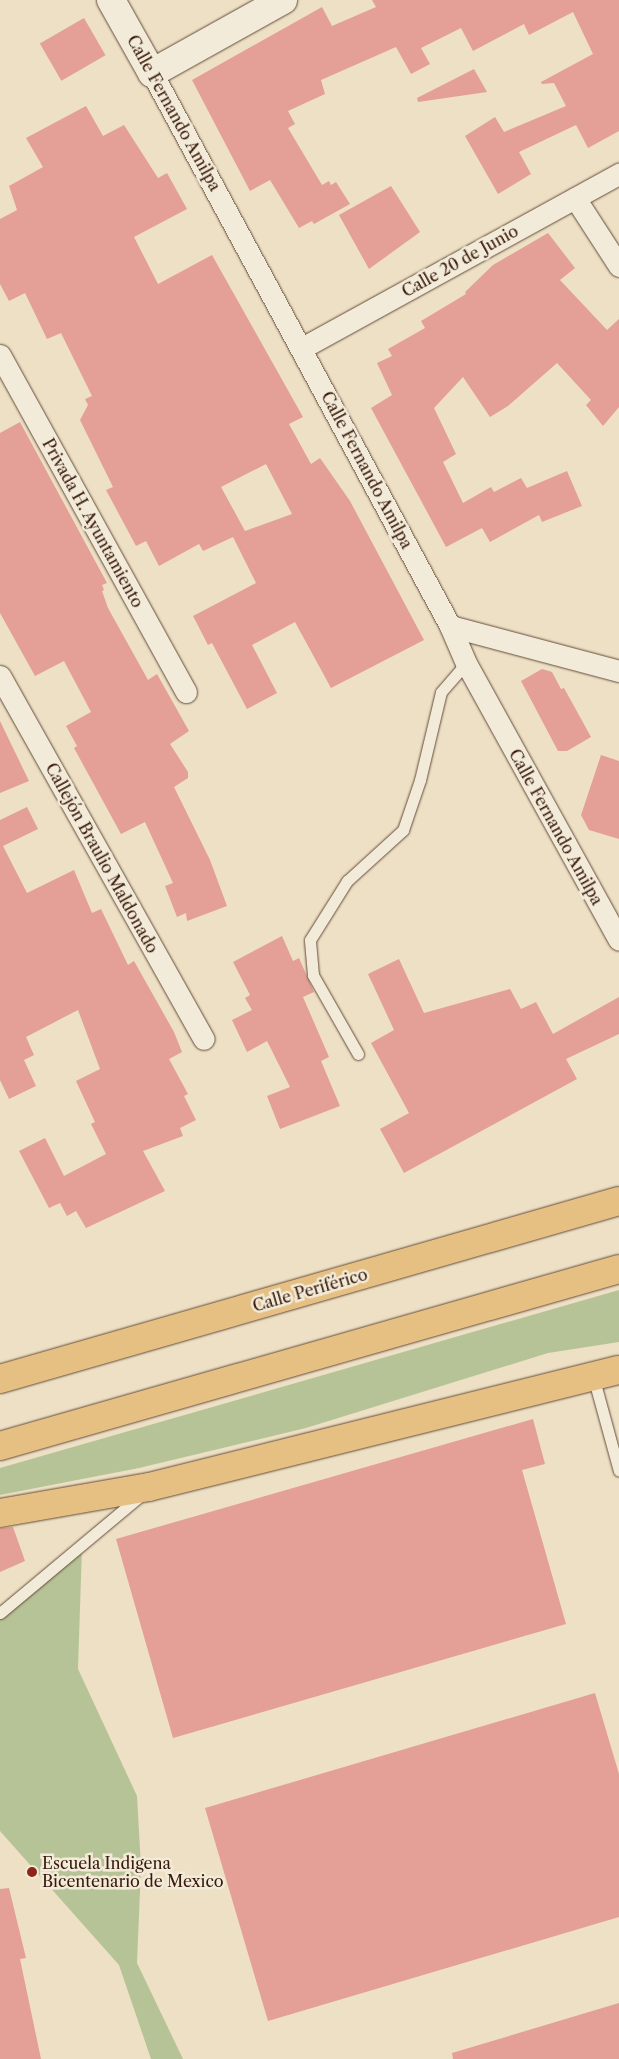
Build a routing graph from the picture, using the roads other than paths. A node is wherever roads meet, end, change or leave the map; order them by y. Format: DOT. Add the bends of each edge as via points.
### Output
graph roads {
  1 [pos="111,0"];
  2 [pos="283,0"];
  3 [pos="152,73"];
  4 [pos="619,174"];
  5 [pos="575,198"];
  6 [pos="619,266"];
  7 [pos="302,348"];
  8 [pos="0,355"];
  9 [pos="450,626"];
  10 [pos="466,663"];
  11 [pos="619,671"];
  12 [pos="0,676"];
  13 [pos="186,692"];
  14 [pos="619,940"];
  15 [pos="204,1039"];
  16 [pos="358,1054"];
  17 [pos="619,1201"];
  18 [pos="619,1270"];
  19 [pos="619,1370"];
  20 [pos="593,1376"];
  21 [pos="0,1380"];
  22 [pos="0,1446"];
  23 [pos="619,1471"];
  24 [pos="149,1487"];
  25 [pos="0,1513"];
  26 [pos="0,1613"];
  1 -- 3 [label="street, Calle Fernando Amilpa"];
  2 -- 3 [label="street"];
  3 -- 7 [label="street, Calle Fernando Amilpa"];
  4 -- 5 [label="street, Calle 20 de Junio"];
  5 -- 6 [label="street"];
  5 -- 7 [label="street, Calle 20 de Junio"];
  7 -- 9 [label="street, Calle Fernando Amilpa"];
  8 -- 13 [label="street, Privada H. Ayuntamiento"];
  9 -- 10 [label="street, Calle Fernando Amilpa"];
  9 -- 11 [label="street"];
  10 -- 14 [label="street, Calle Fernando Amilpa"];
  10 -- 16 [label="lane" via="442,692 420,780 403,830 347,881 310,940 313,975"];
  12 -- 15 [label="street, Callejón Braulio Maldonado"];
  17 -- 21 [label="highway, Calle Periférico"];
  18 -- 22 [label="highway"];
  19 -- 20 [label="highway"];
  20 -- 23 [label="lane"];
  20 -- 24 [label="highway"];
  24 -- 25 [label="highway"];
  24 -- 26 [label="lane"];
}
